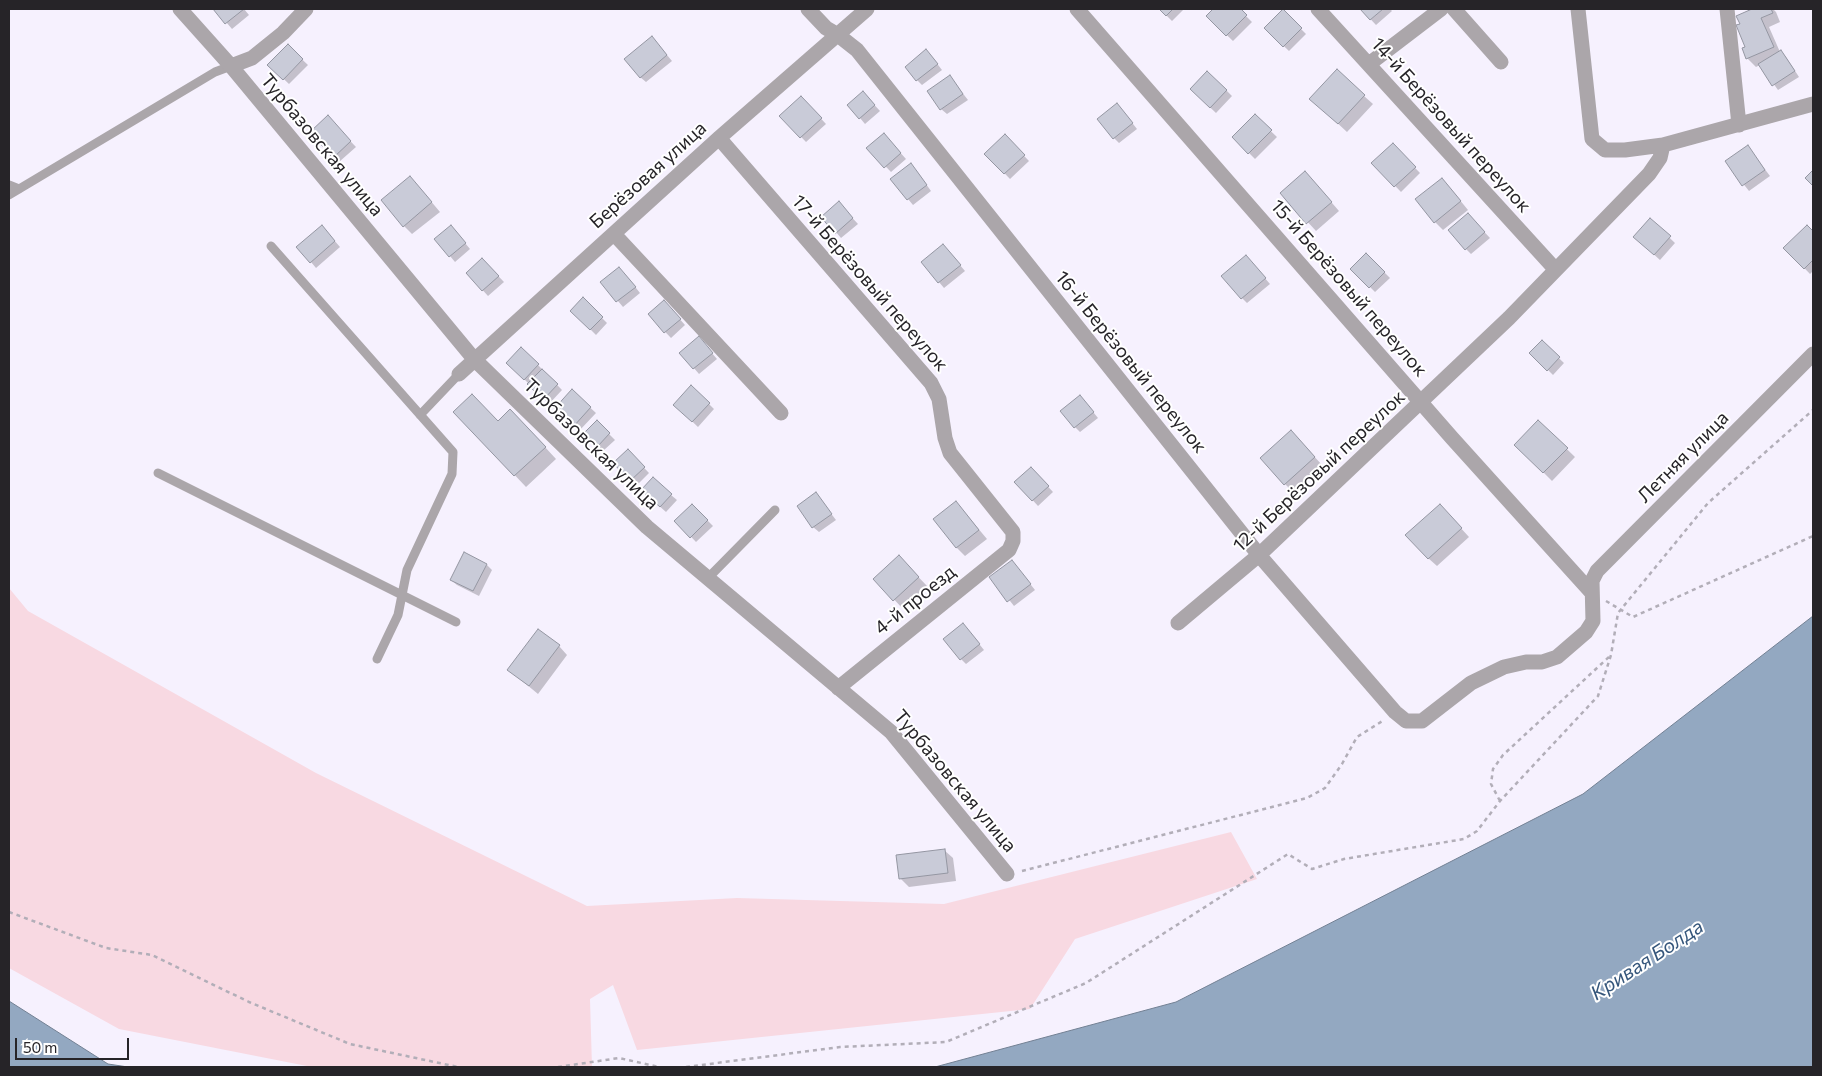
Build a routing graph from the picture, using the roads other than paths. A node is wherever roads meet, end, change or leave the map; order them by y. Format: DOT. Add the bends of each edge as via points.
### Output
graph roads {
  1 [pos="180,9"];
  2 [pos="306,9"];
  3 [pos="808,9"];
  4 [pos="867,9"];
  5 [pos="1077,9"];
  6 [pos="1318,9"];
  7 [pos="1441,9"];
  8 [pos="1454,9"];
  9 [pos="1578,9"];
  10 [pos="1726,9"];
  11 [pos="838,34"];
  12 [pos="1501,62"];
  13 [pos="1369,64"];
  14 [pos="231,66"];
  15 [pos="1813,104"];
  16 [pos="1739,125"];
  17 [pos="719,138"];
  18 [pos="1664,145"];
  19 [pos="9,185"];
  20 [pos="19,190"];
  21 [pos="9,195"];
  22 [pos="614,234"];
  23 [pos="271,246"];
  24 [pos="1555,269"];
  25 [pos="1813,354"];
  26 [pos="474,359"];
  27 [pos="459,374"];
  28 [pos="1422,403"];
  29 [pos="781,413"];
  30 [pos="420,415"];
  31 [pos="158,473"];
  32 [pos="775,510"];
  33 [pos="1013,541"];
  34 [pos="1259,555"];
  35 [pos="707,579"];
  36 [pos="1592,593"];
  37 [pos="401,594"];
  38 [pos="456,622"];
  39 [pos="1178,623"];
  40 [pos="377,658"];
  41 [pos="838,688"];
  42 [pos="1395,712"];
  43 [pos="1007,874"];
  1 -- 14 [label="street, Турбазовская улица"];
  2 -- 14 [label="street" via="252,58"];
  3 -- 11 [label="street, 16-й Берёзовый переулок" via="826,28"];
  4 -- 11 [label="street, Берёзовая улица"];
  5 -- 28 [label="street, 15-й Берёзовый переулок"];
  6 -- 13 [label="street, 14-й Берёзовый переулок"];
  7 -- 13 [label="street"];
  8 -- 12 [label="street"];
  9 -- 18 [label="street" via="1592,139 1605,150"];
  10 -- 16 [label="street"];
  11 -- 17 [label="street, Берёзовая улица"];
  11 -- 34 [label="street, 16-й Берёзовый переулок" via="858,50"];
  13 -- 24 [label="street, 14-й Берёзовый переулок"];
  14 -- 20 [label="lane" via="215,72"];
  14 -- 26 [label="street, Турбазовская улица"];
  15 -- 16 [label="street"];
  16 -- 18 [label="street"];
  17 -- 22 [label="street, Берёзовая улица"];
  17 -- 33 [label="street, 17-й Берёзовый переулок" via="930,383 939,399 950,453 1013,532"];
  18 -- 24 [label="street, 12-й Берёзовый переулок" via="1649,174"];
  19 -- 20 [label="lane"];
  20 -- 21 [label="lane"];
  22 -- 26 [label="street, Берёзовая улица"];
  22 -- 29 [label="street"];
  23 -- 30 [label="lane"];
  24 -- 28 [label="street, 12-й Берёзовый переулок" via="1510,318"];
  25 -- 36 [label="street, Летняя улица" via="1597,571 1592,581"];
  26 -- 27 [label="street, Берёзовая улица"];
  26 -- 35 [label="street, Турбазовская улица" via="647,527"];
  27 -- 30 [label="lane"];
  28 -- 34 [label="street, 12-й Берёзовый переулок"];
  28 -- 36 [label="street, 15-й Берёзовый переулок"];
  30 -- 37 [label="lane" via="453,452 454,463 452,474 407,570"];
  31 -- 37 [label="lane"];
  32 -- 35 [label="lane"];
  33 -- 41 [label="street, 4-й проезд" via="1009,550"];
  34 -- 39 [label="street, 12-й Берёзовый переулок"];
  34 -- 42 [label="street, 16-й Берёзовый переулок"];
  35 -- 41 [label="street, Турбазовская улица"];
  36 -- 42 [label="street, Летняя улица" via="1593,621 1586,632 1557,657 1504,667 1487,674 1422,720 1406,721"];
  37 -- 38 [label="lane"];
  37 -- 40 [label="lane" via="398,615"];
  41 -- 43 [label="street, Турбазовская улица" via="892,732"];
}
